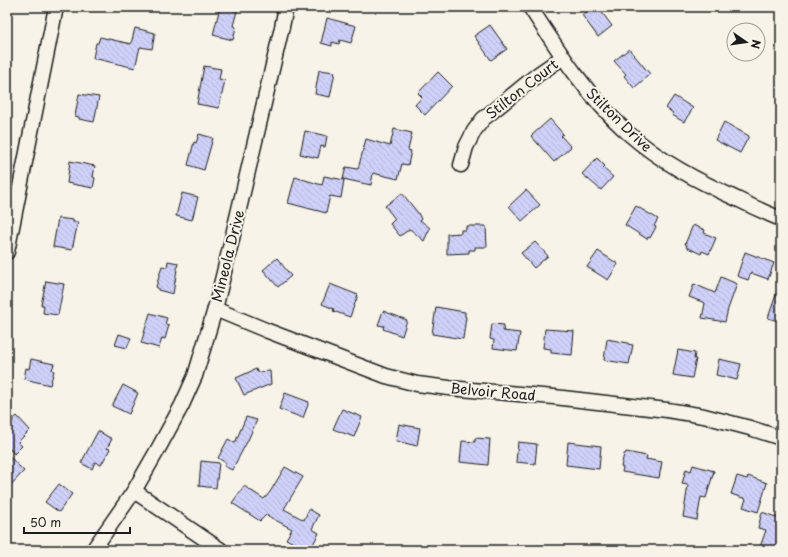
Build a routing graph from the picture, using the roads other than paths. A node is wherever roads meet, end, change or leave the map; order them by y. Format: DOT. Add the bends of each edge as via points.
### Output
graph roads {
  1 [pos="56,7"];
  2 [pos="286,7"];
  3 [pos="530,7"];
  4 [pos="563,57"];
  5 [pos="461,165"];
  6 [pos="781,219"];
  7 [pos="7,252"];
  8 [pos="215,309"];
  9 [pos="781,438"];
  10 [pos="134,491"];
  11 [pos="93,550"];
  12 [pos="220,550"];
  1 -- 7 [label="street"];
  2 -- 8 [label="street, Mineola Drive"];
  3 -- 4 [label="street, Stilton Drive"];
  4 -- 5 [label="street, Stilton Court" via="483,119 466,147"];
  4 -- 6 [label="street, Stilton Drive" via="602,106 628,133 654,154 682,173"];
  8 -- 9 [label="street, Belvoir Road" via="386,376 417,384 667,410 704,416"];
  8 -- 10 [label="street, Mineola Drive" via="182,405"];
  10 -- 11 [label="street, Mineola Drive"];
  10 -- 12 [label="street"];
}
